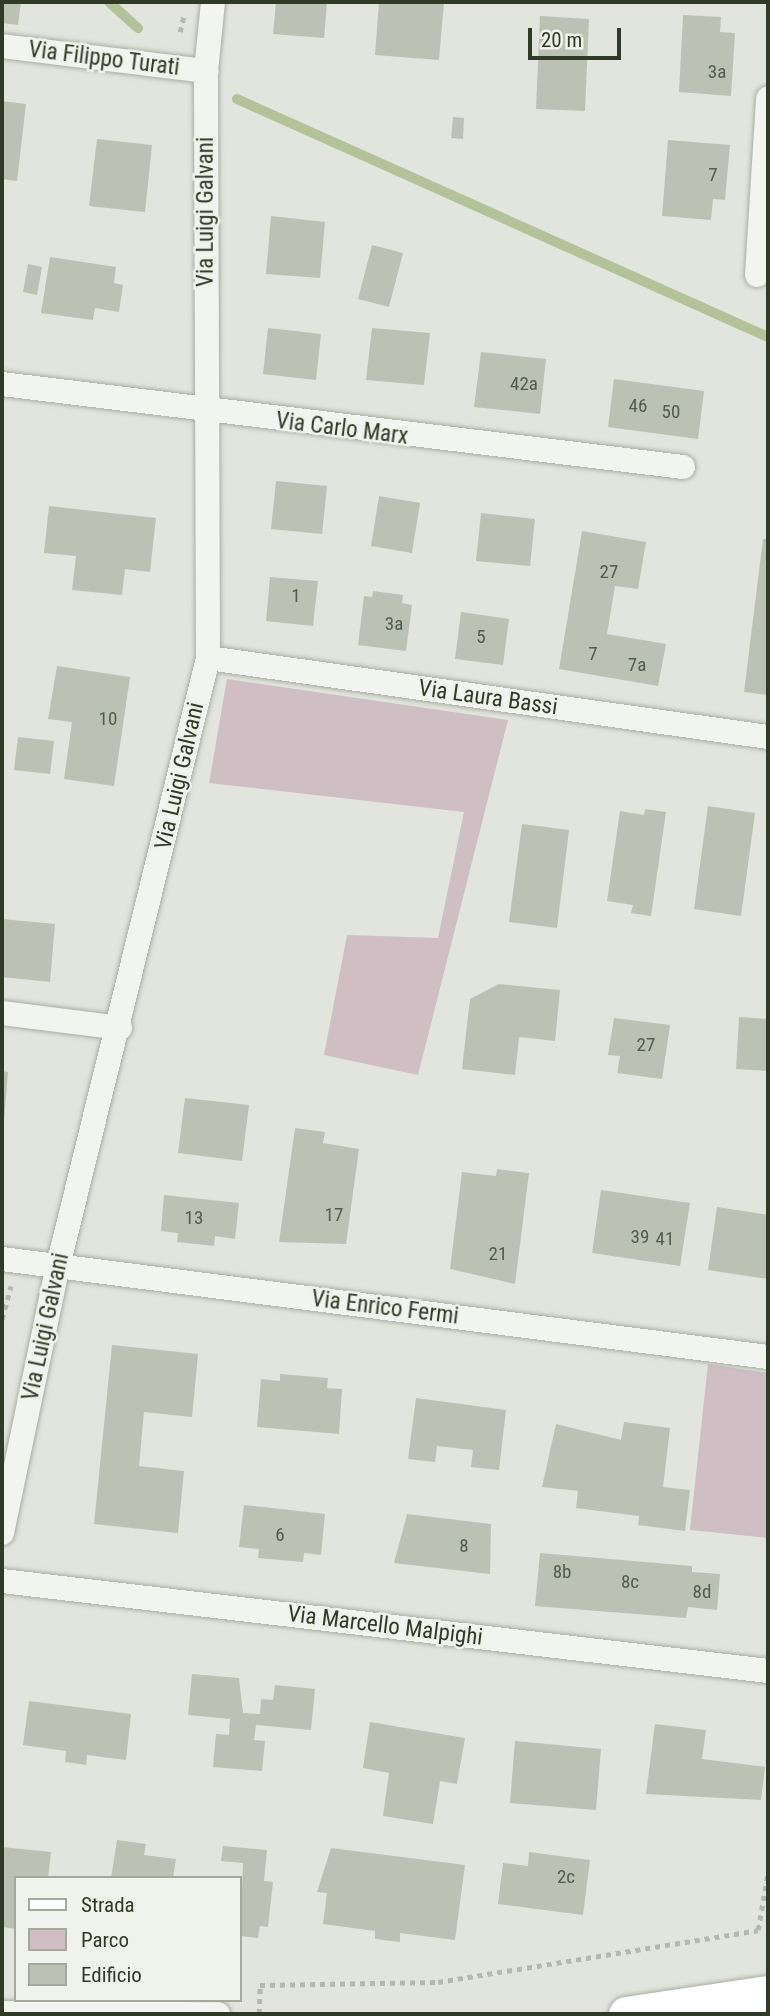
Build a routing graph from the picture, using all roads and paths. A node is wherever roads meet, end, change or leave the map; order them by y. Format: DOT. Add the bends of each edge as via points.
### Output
graph roads {
  1 [pos="213,2"];
  2 [pos="2,46"];
  3 [pos="206,72"];
  4 [pos="768,98"];
  5 [pos="757,275"];
  6 [pos="2,384"];
  7 [pos="205,413"];
  8 [pos="683,467"];
  9 [pos="208,659"];
  10 [pos="768,737"];
  11 [pos="2,1013"];
  12 [pos="120,1028"];
  13 [pos="13,1261"];
  14 [pos="58,1266"];
  15 [pos="2,1319"];
  16 [pos="768,1357"];
  17 [pos="2,1533"];
  18 [pos="2,1581"];
  19 [pos="768,1671"];
  20 [pos="768,1872"];
  21 [pos="768,1993"];
  22 [pos="2,2013"];
  23 [pos="218,2014"];
  24 [pos="259,2014"];
  25 [pos="626,2014"];
  1 -- 3 [label="street, Via Luigi Galvani"];
  2 -- 3 [label="street, Via Filippo Turati"];
  3 -- 7 [label="street, Via Luigi Galvani"];
  4 -- 5 [label="street"];
  6 -- 7 [label="street, Via Carlo Marx"];
  7 -- 8 [label="street, Via Carlo Marx"];
  7 -- 9 [label="street, Via Luigi Galvani"];
  9 -- 10 [label="street, Via Laura Bassi"];
  9 -- 12 [label="street, Via Luigi Galvani"];
  11 -- 12 [label="street"];
  12 -- 14 [label="street, Via Luigi Galvani"];
  13 -- 14 [label="street, Via Enrico Fermi"];
  13 -- 15 [label="path"];
  14 -- 16 [label="street, Via Enrico Fermi"];
  14 -- 17 [label="street, Via Luigi Galvani"];
  18 -- 19 [label="street, Via Marcello Malpighi"];
  20 -- 24 [label="path" via="758,1930 438,1982 260,1985"];
  21 -- 25 [label="main road"];
  22 -- 23 [label="street"];
}
